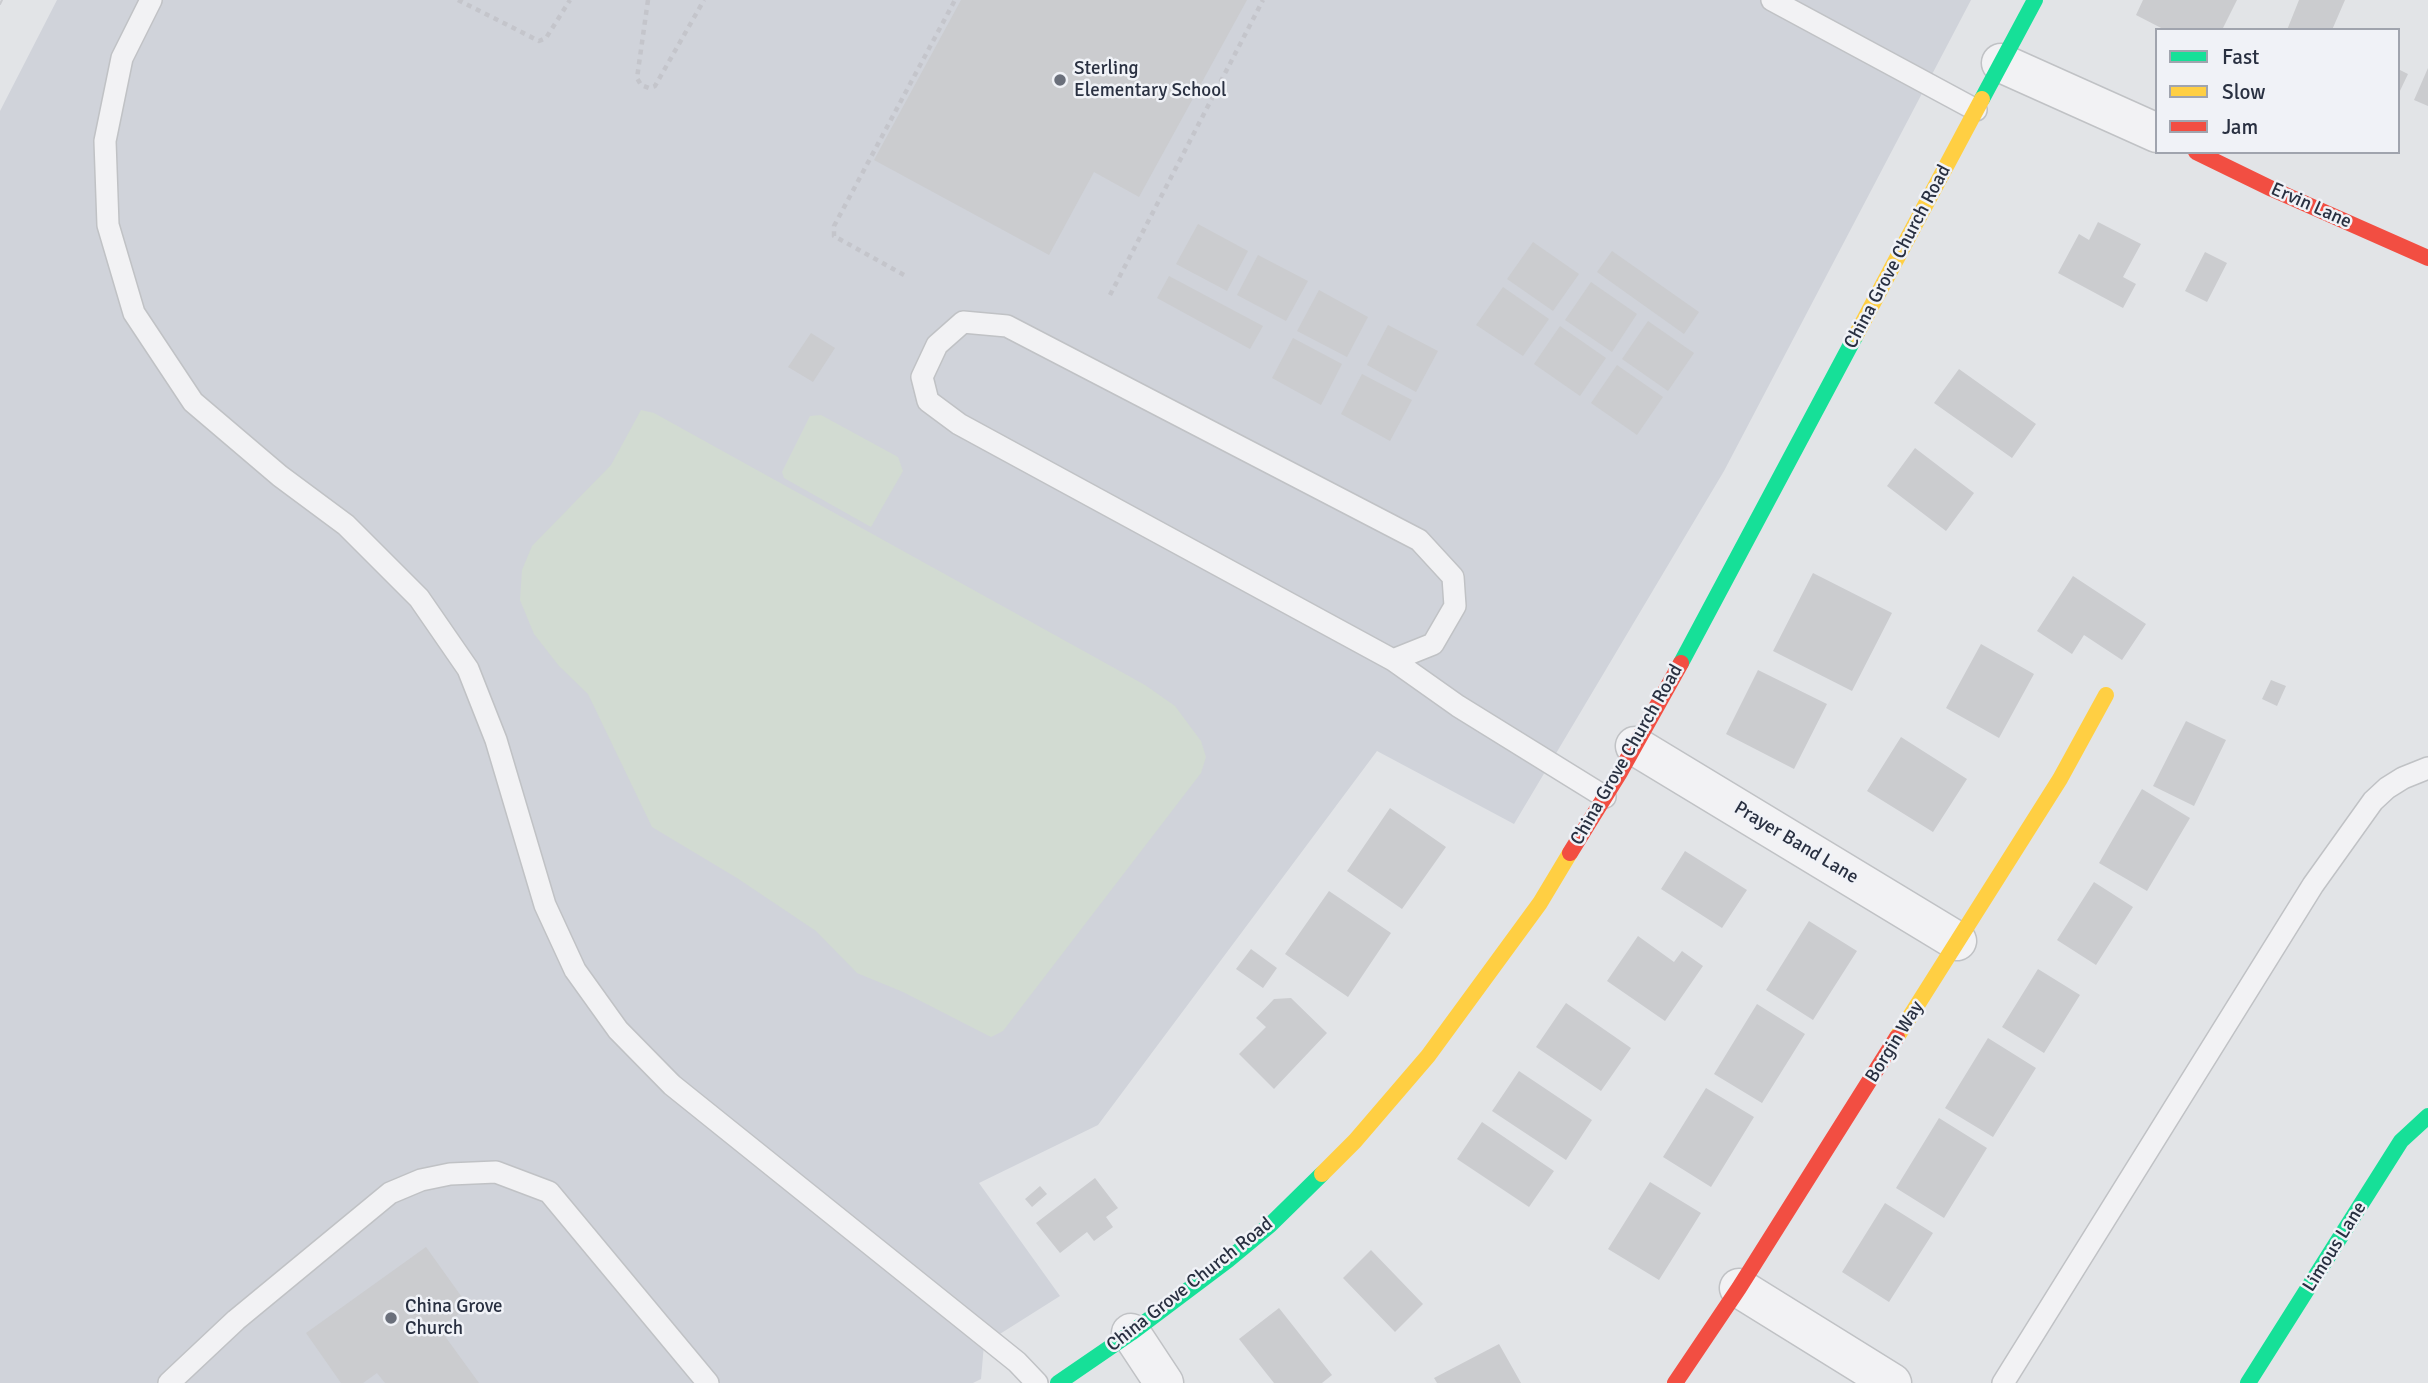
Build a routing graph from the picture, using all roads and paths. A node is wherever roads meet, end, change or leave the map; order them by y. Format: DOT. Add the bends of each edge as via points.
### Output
graph roads {
  1 [pos="151,0"];
  2 [pos="458,0"];
  3 [pos="570,0"];
  4 [pos="648,0"];
  5 [pos="704,0"];
  6 [pos="955,0"];
  7 [pos="1263,0"];
  8 [pos="1772,0"];
  9 [pos="2035,0"];
  10 [pos="2001,63"];
  11 [pos="1976,110"];
  12 [pos="2155,133"];
  13 [pos="2200,154"];
  14 [pos="2428,258"];
  15 [pos="904,275"];
  16 [pos="1110,295"];
  17 [pos="1393,660"];
  18 [pos="2106,695"];
  19 [pos="1635,746"];
  20 [pos="2428,768"];
  21 [pos="1605,797"];
  22 [pos="1957,941"];
  23 [pos="2428,1116"];
  24 [pos="1739,1289"];
  25 [pos="1131,1333"];
  26 [pos="169,1383"];
  27 [pos="708,1383"];
  28 [pos="1037,1383"];
  29 [pos="1058,1383"];
  30 [pos="1164,1383"];
  31 [pos="1675,1383"];
  32 [pos="1892,1383"];
  33 [pos="2003,1383"];
  34 [pos="2248,1383"];
  1 -- 28 [label="lane" via="122,58 105,141 108,225 134,313 192,402 280,477 346,525 419,598 468,669 496,740 545,905 575,970 618,1030 671,1084 1017,1362"];
  2 -- 3 [label="path" via="539,41 546,38"];
  4 -- 5 [label="path" via="637,78 649,88 655,86"];
  6 -- 15 [label="path" via="834,226 834,236"];
  7 -- 16 [label="path"];
  8 -- 11 [label="lane"];
  9 -- 10 [label="street, China Grove Church Road"];
  10 -- 11 [label="street, China Grove Church Road"];
  10 -- 12 [label="street"];
  11 -- 19 [label="street, China Grove Church Road"];
  13 -- 14 [label="street, Ervin Lane"];
  17 -- 17 [label="lane" via="959,424 928,401 922,377 937,345 963,322 1007,326 1419,540 1453,577 1455,606 1433,644"];
  17 -- 21 [label="lane"];
  18 -- 22 [label="street, Borgin Way" via="2060,779"];
  19 -- 21 [label="street, China Grove Church Road"];
  19 -- 22 [label="street, Prayer Band Lane"];
  20 -- 33 [label="lane" via="2403,778 2373,801 2329,862"];
  21 -- 25 [label="street, China Grove Church Road" via="1532,914 1428,1056 1356,1141 1228,1260"];
  22 -- 24 [label="street, Borgin Way"];
  23 -- 34 [label="street, Limous Lane" via="2401,1141"];
  24 -- 31 [label="street, Borgin Way"];
  24 -- 32 [label="street"];
  25 -- 29 [label="street, China Grove Church Road"];
  25 -- 30 [label="street"];
  26 -- 27 [label="lane" via="236,1320 390,1193 450,1174 496,1172 549,1192"];
}
